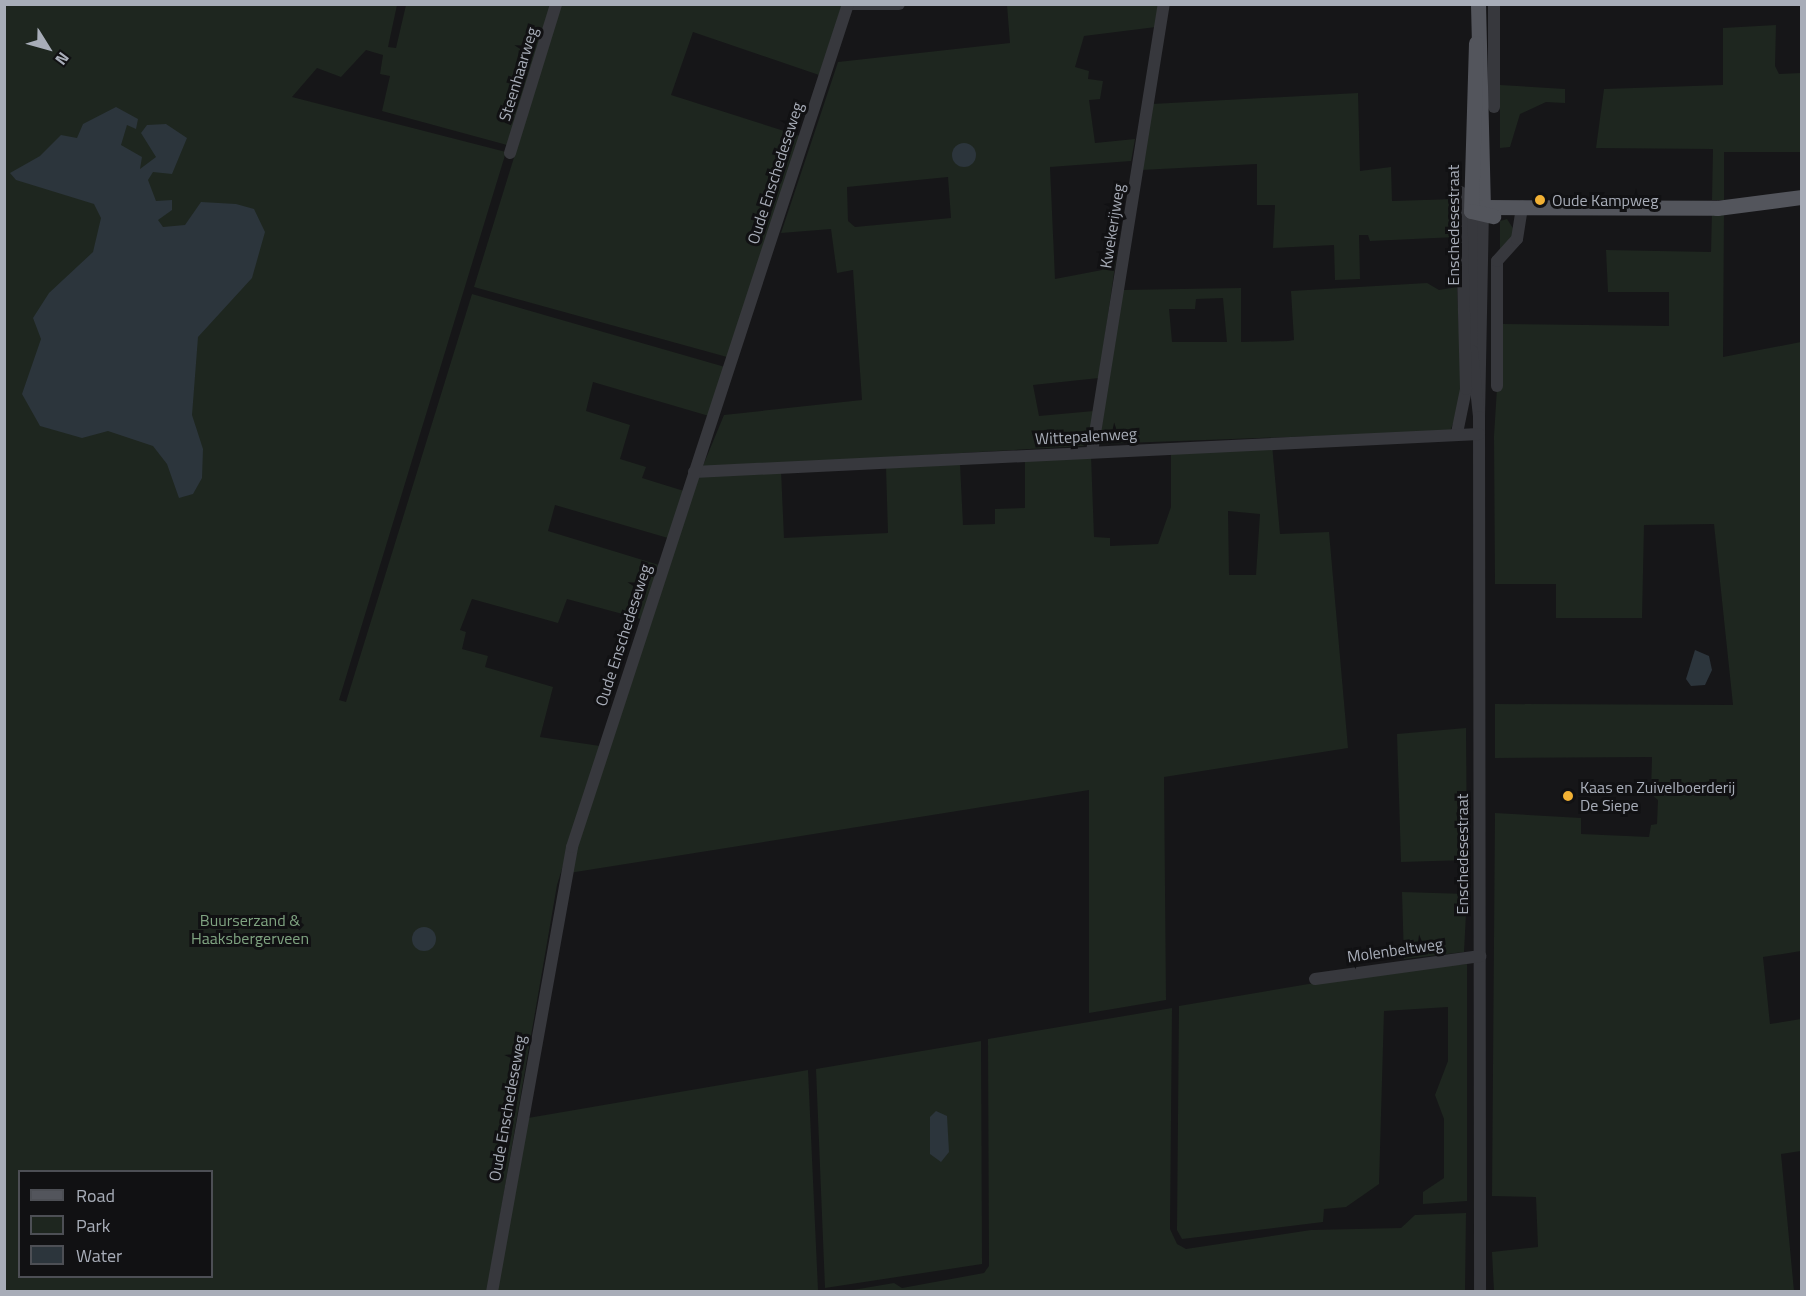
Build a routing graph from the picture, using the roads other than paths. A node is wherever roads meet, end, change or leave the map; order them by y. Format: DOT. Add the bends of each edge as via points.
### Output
graph roads {
  1 [pos="556,4"];
  2 [pos="850,4"];
  3 [pos="899,4"];
  4 [pos="1164,4"];
  5 [pos="1478,4"];
  6 [pos="1494,4"];
  7 [pos="1494,107"];
  8 [pos="510,153"];
  9 [pos="1461,192"];
  10 [pos="1802,196"];
  11 [pos="1521,210"];
  12 [pos="1479,211"];
  13 [pos="1497,386"];
  14 [pos="1457,433"];
  15 [pos="1479,434"];
  16 [pos="1092,452"];
  17 [pos="694,472"];
  18 [pos="1480,956"];
  19 [pos="1315,979"];
  20 [pos="492,1292"];
  21 [pos="1480,1292"];
  1 -- 8 [label="street, Steenhaarweg"];
  2 -- 3 [label="street"];
  2 -- 17 [label="street, Oude Enschedeseweg"];
  4 -- 16 [label="street, Kwekerijweg"];
  5 -- 12 [label="main road, Enschedesestraat" via="1479,34 1472,64"];
  6 -- 7 [label="street"];
  9 -- 14 [label="street, Enschedesestraat" via="1466,389"];
  10 -- 11 [label="main road" via="1731,205"];
  11 -- 12 [label="main road"];
  11 -- 13 [label="street" via="1517,239 1497,261"];
  12 -- 15 [label="street, Enschedesestraat" via="1472,351"];
  14 -- 15 [label="street, Wittepalenweg"];
  14 -- 16 [label="street, Wittepalenweg"];
  15 -- 18 [label="street, Enschedesestraat"];
  16 -- 17 [label="street, Wittepalenweg"];
  17 -- 20 [label="street, Oude Enschedeseweg" via="561,890"];
  18 -- 19 [label="street, Molenbeltweg"];
  18 -- 21 [label="street, Enschedesestraat"];
}
